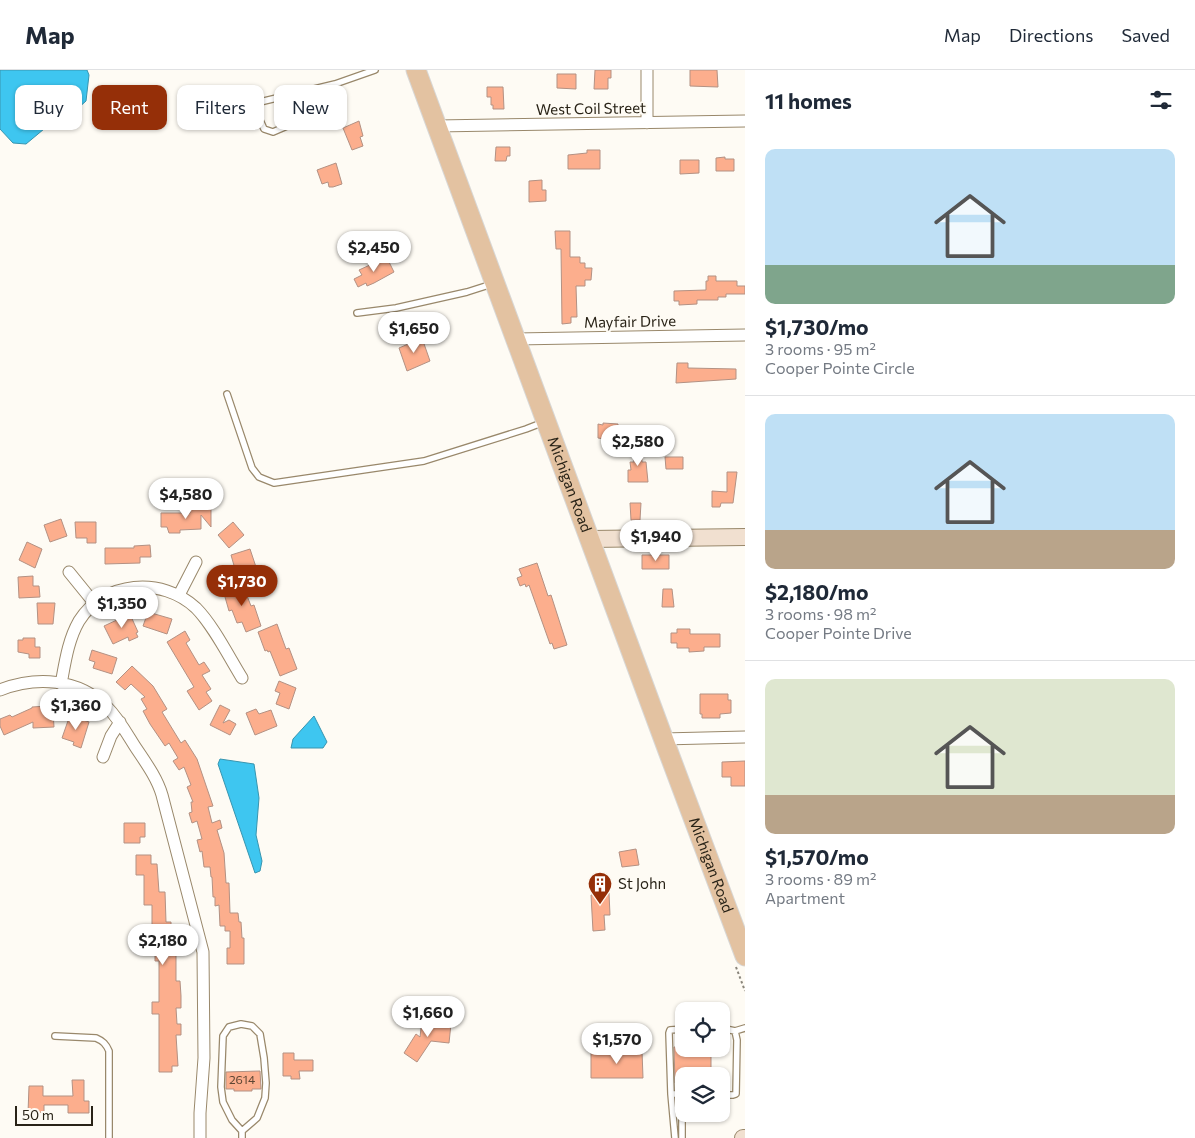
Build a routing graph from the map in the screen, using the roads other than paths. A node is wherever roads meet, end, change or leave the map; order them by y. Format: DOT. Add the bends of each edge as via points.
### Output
graph roads {
  1 [pos="375,70"];
  2 [pos="416,70"];
  3 [pos="647,70"];
  4 [pos="328,85"];
  5 [pos="306,92"];
  6 [pos="745,121"];
  7 [pos="647,123"];
  8 [pos="437,126"];
  9 [pos="495,282"];
  10 [pos="357,313"];
  11 [pos="745,335"];
  12 [pos="516,339"];
  13 [pos="226,394"];
  14 [pos="546,422"];
  15 [pos="745,537"];
  16 [pos="590,540"];
  17 [pos="196,562"];
  18 [pos="69,572"];
  19 [pos="179,595"];
  20 [pos="95,604"];
  21 [pos="242,678"];
  22 [pos="61,684"];
  23 [pos="0,690"];
  24 [pos="120,722"];
  25 [pos="745,737"];
  26 [pos="663,739"];
  27 [pos="103,757"];
  28 [pos="743,945"];
  29 [pos="745,1028"];
  30 [pos="675,1030"];
  31 [pos="730,1030"];
  32 [pos="735,1031"];
  33 [pos="55,1036"];
  34 [pos="671,1094"];
  35 [pos="675,1094"];
  36 [pos="730,1095"];
  37 [pos="682,1122"];
  38 [pos="242,1135"];
  39 [pos="109,1138"];
  40 [pos="200,1138"];
  41 [pos="675,1138"];
  42 [pos="682,1138"];
  1 -- 4 [label="lane"];
  2 -- 8 [label="main road, Michigan Road"];
  3 -- 7 [label="street"];
  5 -- 5 [label="lane" via="260,102 256,111 264,130 273,132 287,126"];
  6 -- 7 [label="street, West Coil Street"];
  7 -- 8 [label="street, West Coil Street"];
  8 -- 9 [label="main road, Michigan Road"];
  9 -- 10 [label="lane" via="467,292 396,308"];
  9 -- 12 [label="main road, Michigan Road"];
  11 -- 12 [label="street, Mayfair Drive"];
  12 -- 14 [label="main road, Michigan Road"];
  13 -- 14 [label="lane" via="252,468 258,477 274,483 424,461"];
  14 -- 16 [label="main road, Michigan Road"];
  15 -- 16 [label="street"];
  16 -- 26 [label="main road, Michigan Road"];
  17 -- 19 [label="street"];
  18 -- 20 [label="street"];
  19 -- 20 [label="street" via="145,586 116,591"];
  19 -- 21 [label="street" via="203,616"];
  20 -- 22 [label="street" via="74,631"];
  22 -- 23 [label="street" via="32,681"];
  22 -- 24 [label="street" via="92,696"];
  24 -- 27 [label="street" via="110,736"];
  24 -- 40 [label="street" via="161,792 202,946 204,1058"];
  25 -- 26 [label="street"];
  26 -- 28 [label="main road, Michigan Road"];
  29 -- 32 [label="lane"];
  30 -- 34 [label="lane" via="669,1033"];
  31 -- 32 [label="lane"];
  32 -- 36 [label="lane" via="737,1091"];
  33 -- 39 [label="lane" via="96,1038 106,1046"];
  34 -- 35 [label="lane"];
  34 -- 41 [label="lane"];
  37 -- 42 [label="lane"];
  38 -- 38 [label="lane" via="257,1118 265,1098 266,1083 260,1034 252,1026 241,1024 229,1027 223,1036 221,1087 222,1102"];
}
